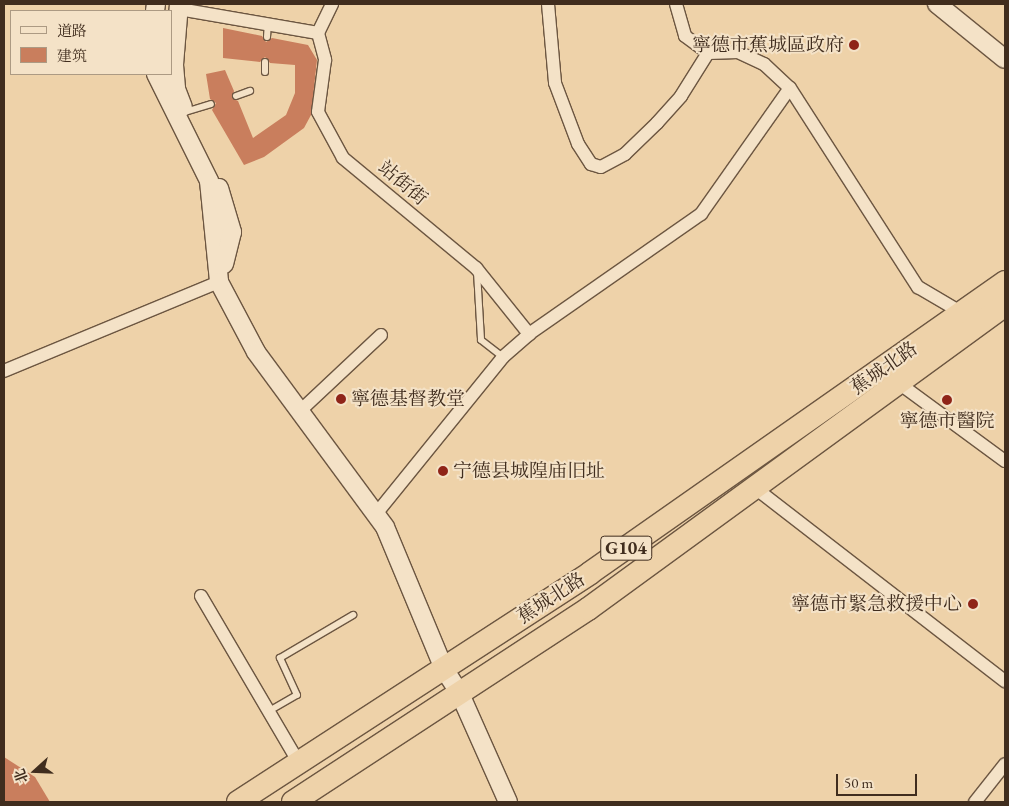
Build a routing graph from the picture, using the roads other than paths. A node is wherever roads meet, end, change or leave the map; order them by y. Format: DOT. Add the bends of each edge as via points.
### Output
graph roads {
  1 [pos="332,4"];
  2 [pos="548,4"];
  3 [pos="676,4"];
  4 [pos="937,4"];
  5 [pos="179,6"];
  6 [pos="318,32"];
  7 [pos="708,53"];
  8 [pos="1005,59"];
  9 [pos="265,62"];
  10 [pos="264,72"];
  11 [pos="156,75"];
  12 [pos="790,88"];
  13 [pos="250,91"];
  14 [pos="236,96"];
  15 [pos="211,104"];
  16 [pos="185,112"];
  17 [pos="476,268"];
  18 [pos="220,282"];
  19 [pos="1005,282"];
  20 [pos="1005,305"];
  21 [pos="964,314"];
  22 [pos="529,334"];
  23 [pos="382,335"];
  24 [pos="503,357"];
  25 [pos="4,371"];
  26 [pos="900,384"];
  27 [pos="300,411"];
  28 [pos="1005,461"];
  29 [pos="755,488"];
  30 [pos="376,514"];
  31 [pos="201,596"];
  32 [pos="353,615"];
  33 [pos="444,669"];
  34 [pos="1005,681"];
  35 [pos="460,694"];
  36 [pos="269,711"];
  37 [pos="299,763"];
  38 [pos="1005,764"];
  39 [pos="238,802"];
  40 [pos="292,802"];
  41 [pos="508,802"];
  42 [pos="975,802"];
  1 -- 6 [label="street"];
  2 -- 7 [label="street" via="555,83 578,144 591,164 601,167 624,154 657,123 681,96"];
  3 -- 7 [label="street" via="685,36"];
  4 -- 8 [label="street"];
  5 -- 6 [label="street" via="268,31"];
  5 -- 16 [label="street" via="175,81"];
  6 -- 17 [label="street, 站街街" via="325,60 318,112 342,158"];
  7 -- 12 [label="street" via="738,52 764,64"];
  9 -- 10 [label="lane"];
  11 -- 18 [label="street" via="209,181"];
  12 -- 21 [label="street" via="918,287"];
  12 -- 22 [label="street" via="701,214"];
  13 -- 14 [label="lane"];
  15 -- 16 [label="lane"];
  16 -- 18 [label="street" via="216,176 232,232"];
  17 -- 22 [label="street, 站街街"];
  17 -- 24 [label="lane" via="481,340"];
  18 -- 25 [label="street"];
  18 -- 27 [label="street" via="256,352"];
  19 -- 21 [label="highway, 蕉城北路 / G104"];
  20 -- 26 [label="highway, 蕉城北路 / G104"];
  21 -- 33 [label="highway, 蕉城北路 / G104"];
  22 -- 24 [label="street"];
  23 -- 27 [label="street"];
  24 -- 30 [label="street"];
  26 -- 28 [label="street"];
  26 -- 29 [label="highway, 蕉城北路 / G104"];
  27 -- 30 [label="street"];
  29 -- 34 [label="street"];
  29 -- 35 [label="highway, 蕉城北路 / G104" via="588,609"];
  30 -- 33 [label="street" via="385,527"];
  31 -- 36 [label="street"];
  32 -- 36 [label="lane" via="280,658 297,695"];
  33 -- 35 [label="street"];
  33 -- 37 [label="highway, 蕉城北路 / G104"];
  35 -- 40 [label="highway, 蕉城北路 / G104"];
  35 -- 41 [label="street"];
  36 -- 37 [label="street"];
  37 -- 39 [label="highway, 蕉城北路 / G104"];
  38 -- 42 [label="street"];
}
